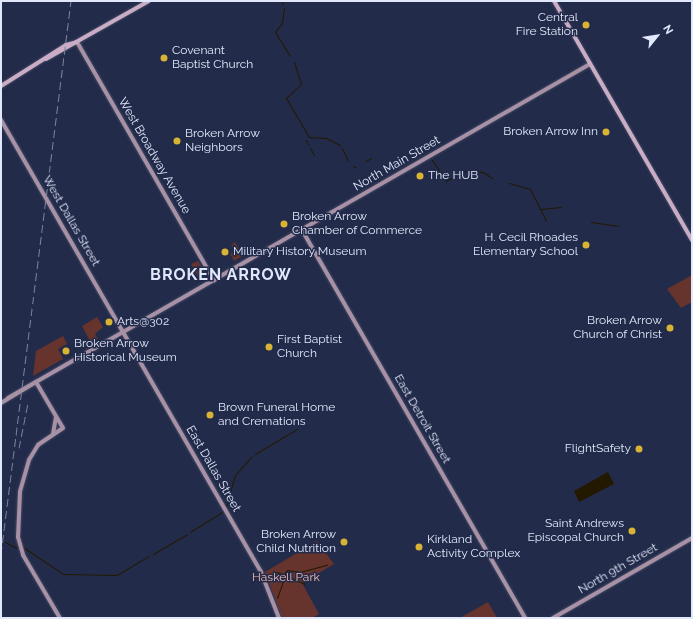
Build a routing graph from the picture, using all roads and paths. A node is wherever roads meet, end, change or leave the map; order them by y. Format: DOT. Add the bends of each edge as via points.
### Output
graph roads {
  1 [pos="149,1"];
  2 [pos="554,1"];
  3 [pos="77,42"];
  4 [pos="590,64"];
  5 [pos="1,86"];
  6 [pos="1,120"];
  7 [pos="302,230"];
  8 [pos="692,240"];
  9 [pos="214,280"];
  10 [pos="123,332"];
  11 [pos="36,382"];
  12 [pos="1,403"];
  13 [pos="56,417"];
  14 [pos="52,434"];
  15 [pos="692,538"];
  16 [pos="60,618"];
  17 [pos="279,618"];
  18 [pos="525,618"];
  19 [pos="553,618"];
  1 -- 3 [label="main road"];
  2 -- 4 [label="main road"];
  3 -- 5 [label="main road" via="66,45 46,60"];
  3 -- 9 [label="street, West Broadway Avenue"];
  4 -- 7 [label="street, North Main Street"];
  4 -- 8 [label="main road"];
  6 -- 10 [label="street, West Dallas Street"];
  7 -- 9 [label="street, North Main Street"];
  7 -- 18 [label="street, East Detroit Street"];
  9 -- 10 [label="street, North Main Street"];
  10 -- 11 [label="street, North Main Street"];
  10 -- 17 [label="street, East Dallas Street" via="261,572"];
  11 -- 12 [label="street, North Main Street"];
  11 -- 13 [label="street"];
  13 -- 14 [label="street"];
  13 -- 14 [label="street" via="63,428"];
  14 -- 16 [label="street" via="38,445 29,460 18,514 22,552"];
  15 -- 19 [label="street, North 9th Street"];
}
